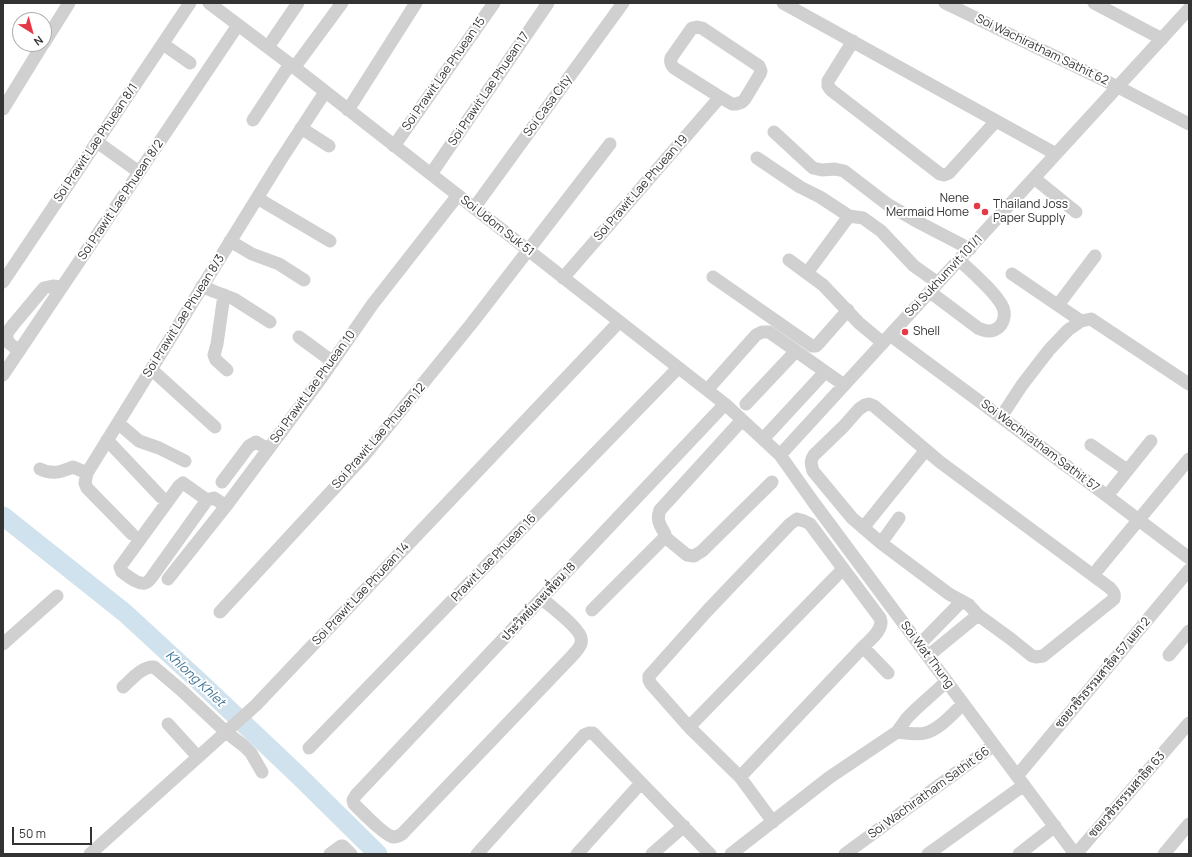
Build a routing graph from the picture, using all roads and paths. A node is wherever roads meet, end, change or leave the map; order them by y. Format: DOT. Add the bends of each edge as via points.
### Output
graph roads {
  1 [pos="69,3"];
  2 [pos="190,3"];
  3 [pos="209,3"];
  4 [pos="298,3"];
  5 [pos="342,3"];
  6 [pos="416,3"];
  7 [pos="494,3"];
  8 [pos="548,3"];
  9 [pos="623,3"];
  10 [pos="783,3"];
  11 [pos="945,3"];
  12 [pos="1094,3"];
  13 [pos="1189,9"];
  14 [pos="238,25"];
  15 [pos="52,31"];
  16 [pos="1162,39"];
  17 [pos="853,41"];
  18 [pos="163,44"];
  19 [pos="268,47"];
  20 [pos="39,52"];
  21 [pos="190,63"];
  22 [pos="292,66"];
  23 [pos="1118,87"];
  24 [pos="325,92"];
  25 [pos="720,97"];
  26 [pos="3,109"];
  27 [pos="348,110"];
  28 [pos="253,120"];
  29 [pos="996,121"];
  30 [pos="1189,124"];
  31 [pos="301,128"];
  32 [pos="774,132"];
  33 [pos="97,142"];
  34 [pos="610,144"];
  35 [pos="329,146"];
  36 [pos="394,146"];
  37 [pos="1056,154"];
  38 [pos="757,158"];
  39 [pos="139,172"];
  40 [pos="431,174"];
  41 [pos="1034,178"];
  42 [pos="458,196"];
  43 [pos="257,198"];
  44 [pos="474,208"];
  45 [pos="1076,212"];
  46 [pos="849,216"];
  47 [pos="230,241"];
  48 [pos="330,241"];
  49 [pos="970,248"];
  50 [pos="528,250"];
  51 [pos="1095,256"];
  52 [pos="789,260"];
  53 [pos="959,260"];
  54 [pos="807,273"];
  55 [pos="1012,274"];
  56 [pos="713,277"];
  57 [pos="563,278"];
  58 [pos="304,280"];
  59 [pos="3,282"];
  60 [pos="202,286"];
  61 [pos="61,287"];
  62 [pos="934,288"];
  63 [pos="224,295"];
  64 [pos="1058,305"];
  65 [pos="848,310"];
  66 [pos="1081,321"];
  67 [pos="270,322"];
  68 [pos="619,322"];
  69 [pos="6,329"];
  70 [pos="299,337"];
  71 [pos="887,339"];
  72 [pos="19,350"];
  73 [pos="796,350"];
  74 [pos="333,362"];
  75 [pos="678,368"];
  76 [pos="151,370"];
  77 [pos="226,370"];
  78 [pos="825,372"];
  79 [pos="3,375"];
  80 [pos="1189,384"];
  81 [pos="844,385"];
  82 [pos="707,390"];
  83 [pos="725,404"];
  84 [pos="746,404"];
  85 [pos="1001,417"];
  86 [pos="742,420"];
  87 [pos="118,423"];
  88 [pos="215,427"];
  89 [pos="763,439"];
  90 [pos="107,440"];
  91 [pos="1151,441"];
  92 [pos="1091,445"];
  93 [pos="268,449"];
  94 [pos="925,451"];
  95 [pos="780,455"];
  96 [pos="1189,459"];
  97 [pos="184,461"];
  98 [pos="40,469"];
  99 [pos="1127,470"];
  100 [pos="87,473"];
  101 [pos="222,482"];
  102 [pos="772,482"];
  103 [pos="1107,496"];
  104 [pos="161,497"];
  105 [pos="207,500"];
  106 [pos="226,506"];
  107 [pos="899,518"];
  108 [pos="1138,519"];
  109 [pos="863,528"];
  110 [pos="132,534"];
  111 [pos="665,536"];
  112 [pos="881,543"];
  113 [pos="1189,558"];
  114 [pos="843,569"];
  115 [pos="1098,569"];
  116 [pos="1189,570"];
  117 [pos="168,579"];
  118 [pos="57,596"];
  119 [pos="542,599"];
  120 [pos="962,601"];
  121 [pos="592,610"];
  122 [pos="220,612"];
  123 [pos="978,615"];
  124 [pos="1189,631"];
  125 [pos="3,644"];
  126 [pos="919,645"];
  127 [pos="864,647"];
  128 [pos="1169,655"];
  129 [pos="928,656"];
  130 [pos="888,673"];
  131 [pos="946,682"];
  132 [pos="123,687"];
  133 [pos="963,704"];
  134 [pos="1189,723"];
  135 [pos="168,724"];
  136 [pos="689,727"];
  137 [pos="228,731"];
  138 [pos="897,732"];
  139 [pos="994,745"];
  140 [pos="310,748"];
  141 [pos="198,757"];
  142 [pos="262,772"];
  143 [pos="740,777"];
  144 [pos="1021,781"];
  145 [pos="641,783"];
  146 [pos="773,822"];
  147 [pos="1189,824"];
  148 [pos="684,826"];
  149 [pos="1055,826"];
  150 [pos="90,854"];
  151 [pos="330,854"];
  152 [pos="351,854"];
  153 [pos="477,854"];
  154 [pos="577,854"];
  155 [pos="652,854"];
  156 [pos="710,854"];
  157 [pos="731,854"];
  158 [pos="845,854"];
  159 [pos="928,854"];
  160 [pos="1018,854"];
  161 [pos="1076,854"];
  162 [pos="1164,854"];
  1 -- 15 [label="street"];
  2 -- 18 [label="street, Soi Prawit Lae Phuean 8/1"];
  3 -- 14 [label="street, Soi Udom Suk 51"];
  4 -- 19 [label="street"];
  5 -- 22 [label="street"];
  6 -- 27 [label="street"];
  7 -- 36 [label="street, Soi Prawit Lae Phuean 15"];
  8 -- 40 [label="street, Soi Prawit Lae Phuean 17"];
  9 -- 44 [label="street, Soi Casa City"];
  10 -- 17 [label="street"];
  11 -- 23 [label="street, Soi Wachiratham Sathit 62"];
  12 -- 16 [label="street"];
  13 -- 16 [label="street, Soi Sukhumvit 101/1"];
  14 -- 19 [label="street, Soi Udom Suk 51"];
  14 -- 39 [label="street, Soi Prawit Lae Phuean 8/2"];
  16 -- 23 [label="street, Soi Sukhumvit 101/1"];
  17 -- 29 [label="street"];
  17 -- 29 [label="street" via="828,81 828,86 940,174 949,173"];
  18 -- 21 [label="street"];
  18 -- 33 [label="street, Soi Prawit Lae Phuean 8/1"];
  19 -- 22 [label="street, Soi Udom Suk 51"];
  20 -- 26 [label="street"];
  22 -- 24 [label="street, Soi Udom Suk 51"];
  22 -- 28 [label="street"];
  23 -- 30 [label="street, Soi Wachiratham Sathit 62"];
  23 -- 37 [label="street, Soi Sukhumvit 101/1"];
  24 -- 27 [label="street, Soi Udom Suk 51"];
  24 -- 31 [label="street, Soi Prawit Lae Phuean 8/3"];
  25 -- 25 [label="street" via="732,104 742,102 760,74 760,68 697,26 692,28 671,58 671,63 674,68"];
  25 -- 57 [label="street, Soi Prawit Lae Phuean 19"];
  27 -- 36 [label="street, Soi Udom Suk 51"];
  29 -- 37 [label="street"];
  31 -- 35 [label="street"];
  31 -- 43 [label="street, Soi Prawit Lae Phuean 8/3"];
  32 -- 49 [label="street" via="813,168 844,171 887,204"];
  33 -- 39 [label="street"];
  33 -- 59 [label="street, Soi Prawit Lae Phuean 8/1"];
  34 -- 50 [label="street, Soi Prawit Lae Phuean 12"];
  36 -- 40 [label="street, Soi Udom Suk 51"];
  37 -- 41 [label="street, Soi Sukhumvit 101/1"];
  38 -- 46 [label="street"];
  39 -- 61 [label="street, Soi Prawit Lae Phuean 8/2"];
  40 -- 42 [label="street, Soi Udom Suk 51"];
  41 -- 45 [label="street"];
  41 -- 49 [label="street, Soi Sukhumvit 101/1"];
  42 -- 44 [label="street, Soi Udom Suk 51"];
  42 -- 74 [label="street, Soi Prawit Lae Phuean 10" via="372,305"];
  43 -- 47 [label="street, Soi Prawit Lae Phuean 8/3"];
  43 -- 48 [label="street"];
  44 -- 50 [label="street, Soi Udom Suk 51"];
  46 -- 54 [label="street"];
  46 -- 62 [label="street" via="862,218 881,231"];
  47 -- 58 [label="street" via="252,254 279,264"];
  47 -- 60 [label="street, Soi Prawit Lae Phuean 8/3"];
  49 -- 53 [label="street, Soi Sukhumvit 101/1"];
  50 -- 57 [label="street, Soi Udom Suk 51"];
  50 -- 122 [label="street, Soi Prawit Lae Phuean 12" via="364,456"];
  51 -- 64 [label="street"];
  52 -- 54 [label="street, Soi Wachiratham Sathit 57"];
  53 -- 62 [label="street, Soi Sukhumvit 101/1"];
  53 -- 62 [label="street" via="1001,303 1004,319 999,327 985,332 978,328"];
  54 -- 65 [label="street, Soi Wachiratham Sathit 57"];
  55 -- 64 [label="street"];
  56 -- 65 [label="street" via="812,346 820,343"];
  57 -- 68 [label="street, Soi Udom Suk 51"];
  60 -- 63 [label="street"];
  60 -- 76 [label="street, Soi Prawit Lae Phuean 8/3"];
  61 -- 69 [label="street" via="44,288"];
  61 -- 72 [label="street, Soi Prawit Lae Phuean 8/2"];
  62 -- 71 [label="street, Soi Sukhumvit 101/1"];
  63 -- 67 [label="street"];
  63 -- 77 [label="street" via="214,355"];
  64 -- 66 [label="street"];
  65 -- 71 [label="street, Soi Wachiratham Sathit 57" via="859,323"];
  66 -- 80 [label="street" via="1091,319"];
  66 -- 85 [label="street" via="1068,330 1049,350"];
  68 -- 75 [label="street, Soi Udom Suk 51"];
  68 -- 137 [label="street, Soi Prawit Lae Phuean 14" via="256,705"];
  69 -- 72 [label="street" via="9,343"];
  70 -- 74 [label="street"];
  71 -- 81 [label="street, Soi Sukhumvit 101/1"];
  71 -- 85 [label="street, Soi Wachiratham Sathit 57"];
  72 -- 79 [label="street, Soi Prawit Lae Phuean 8/2"];
  73 -- 78 [label="street"];
  73 -- 82 [label="street" via="769,332 762,332 756,335"];
  73 -- 84 [label="street"];
  74 -- 93 [label="street, Soi Prawit Lae Phuean 10"];
  75 -- 82 [label="street, Soi Udom Suk 51"];
  75 -- 140 [label="street, Prawit Lae Phuean 16"];
  76 -- 87 [label="street, Soi Prawit Lae Phuean 8/3"];
  76 -- 88 [label="street"];
  78 -- 81 [label="street"];
  78 -- 89 [label="street"];
  81 -- 95 [label="street, Soi Sukhumvit 101/1"];
  82 -- 83 [label="street, Soi Udom Suk 51"];
  83 -- 86 [label="street, Soi Udom Suk 51"];
  83 -- 119 [label="street, ประวิทย์และเพื่อน 18"];
  85 -- 103 [label="street, Soi Wachiratham Sathit 57"];
  86 -- 89 [label="street, Soi Udom Suk 51"];
  86 -- 111 [label="street" via="660,510 659,523"];
  87 -- 90 [label="street, Soi Prawit Lae Phuean 8/3"];
  87 -- 97 [label="street" via="139,441"];
  89 -- 95 [label="street, Soi Udom Suk 51"];
  90 -- 100 [label="street, Soi Prawit Lae Phuean 8/3"];
  90 -- 104 [label="street"];
  91 -- 99 [label="street"];
  92 -- 99 [label="street"];
  93 -- 101 [label="street" via="256,442 249,446"];
  93 -- 106 [label="street, Soi Prawit Lae Phuean 10"];
  94 -- 109 [label="street"];
  94 -- 109 [label="street" via="869,404 858,409 814,455 811,459 813,471"];
  94 -- 123 [label="street" via="1110,588 1115,595 1106,606 1039,658 1032,656"];
  95 -- 126 [label="street, Soi Wat Thung"];
  96 -- 108 [label="street"];
  98 -- 100 [label="street" via="48,473 73,467"];
  99 -- 103 [label="street"];
  100 -- 110 [label="street" via="87,488"];
  102 -- 111 [label="street" via="694,556 687,555"];
  103 -- 108 [label="street, Soi Wachiratham Sathit 57"];
  105 -- 105 [label="street" via="147,582 143,584 122,572 120,567 179,486 183,484"];
  105 -- 106 [label="street" via="214,498"];
  106 -- 117 [label="street, Soi Prawit Lae Phuean 10"];
  107 -- 112 [label="street"];
  108 -- 113 [label="street, Soi Wachiratham Sathit 57"];
  108 -- 115 [label="street"];
  109 -- 112 [label="street"];
  111 -- 121 [label="street"];
  112 -- 120 [label="street"];
  114 -- 127 [label="street" via="881,620 880,628"];
  114 -- 136 [label="street"];
  114 -- 136 [label="street" via="810,524 796,519 790,524 649,676 651,684"];
  116 -- 144 [label="street, ซอยวชิรธรรมสาธิต 57 แยก 2"];
  118 -- 125 [label="street"];
  119 -- 119 [label="street, ประวิทย์และเพื่อน 18" via="353,800 378,827 392,837 402,834 581,644 582,638 578,630"];
  120 -- 123 [label="street"];
  120 -- 126 [label="street"];
  123 -- 129 [label="street"];
  124 -- 128 [label="street"];
  126 -- 129 [label="street, Soi Wat Thung"];
  127 -- 130 [label="street"];
  127 -- 143 [label="street"];
  129 -- 131 [label="street, Soi Wat Thung"];
  131 -- 133 [label="street, Soi Wat Thung"];
  131 -- 138 [label="street" via="907,718"];
  132 -- 137 [label="street" via="143,670 154,667"];
  133 -- 138 [label="street" via="942,724 925,733"];
  133 -- 139 [label="street, Soi Wat Thung"];
  134 -- 161 [label="street, ซอยวชิรธรรมสาธิต 63"];
  135 -- 141 [label="street"];
  136 -- 143 [label="street"];
  137 -- 141 [label="street, Soi Prawit Lae Phuean 14"];
  137 -- 142 [label="street" via="251,754"];
  138 -- 146 [label="street" via="830,777"];
  139 -- 144 [label="street, Soi Wat Thung"];
  139 -- 158 [label="street, Soi Wachiratham Sathit 66"];
  141 -- 150 [label="street, Soi Prawit Lae Phuean 14"];
  143 -- 146 [label="street"];
  144 -- 149 [label="street, Soi Wat Thung"];
  144 -- 159 [label="street, ซอยวชิรธรรมสาธิต 57 แยก 2"];
  145 -- 148 [label="street"];
  145 -- 153 [label="street" via="593,734 584,735"];
  145 -- 154 [label="street"];
  146 -- 157 [label="street"];
  147 -- 162 [label="street"];
  148 -- 155 [label="street"];
  148 -- 156 [label="street"];
  149 -- 160 [label="street"];
  149 -- 161 [label="street, Soi Wat Thung"];
  151 -- 152 [label="street" via="340,846"];
}
